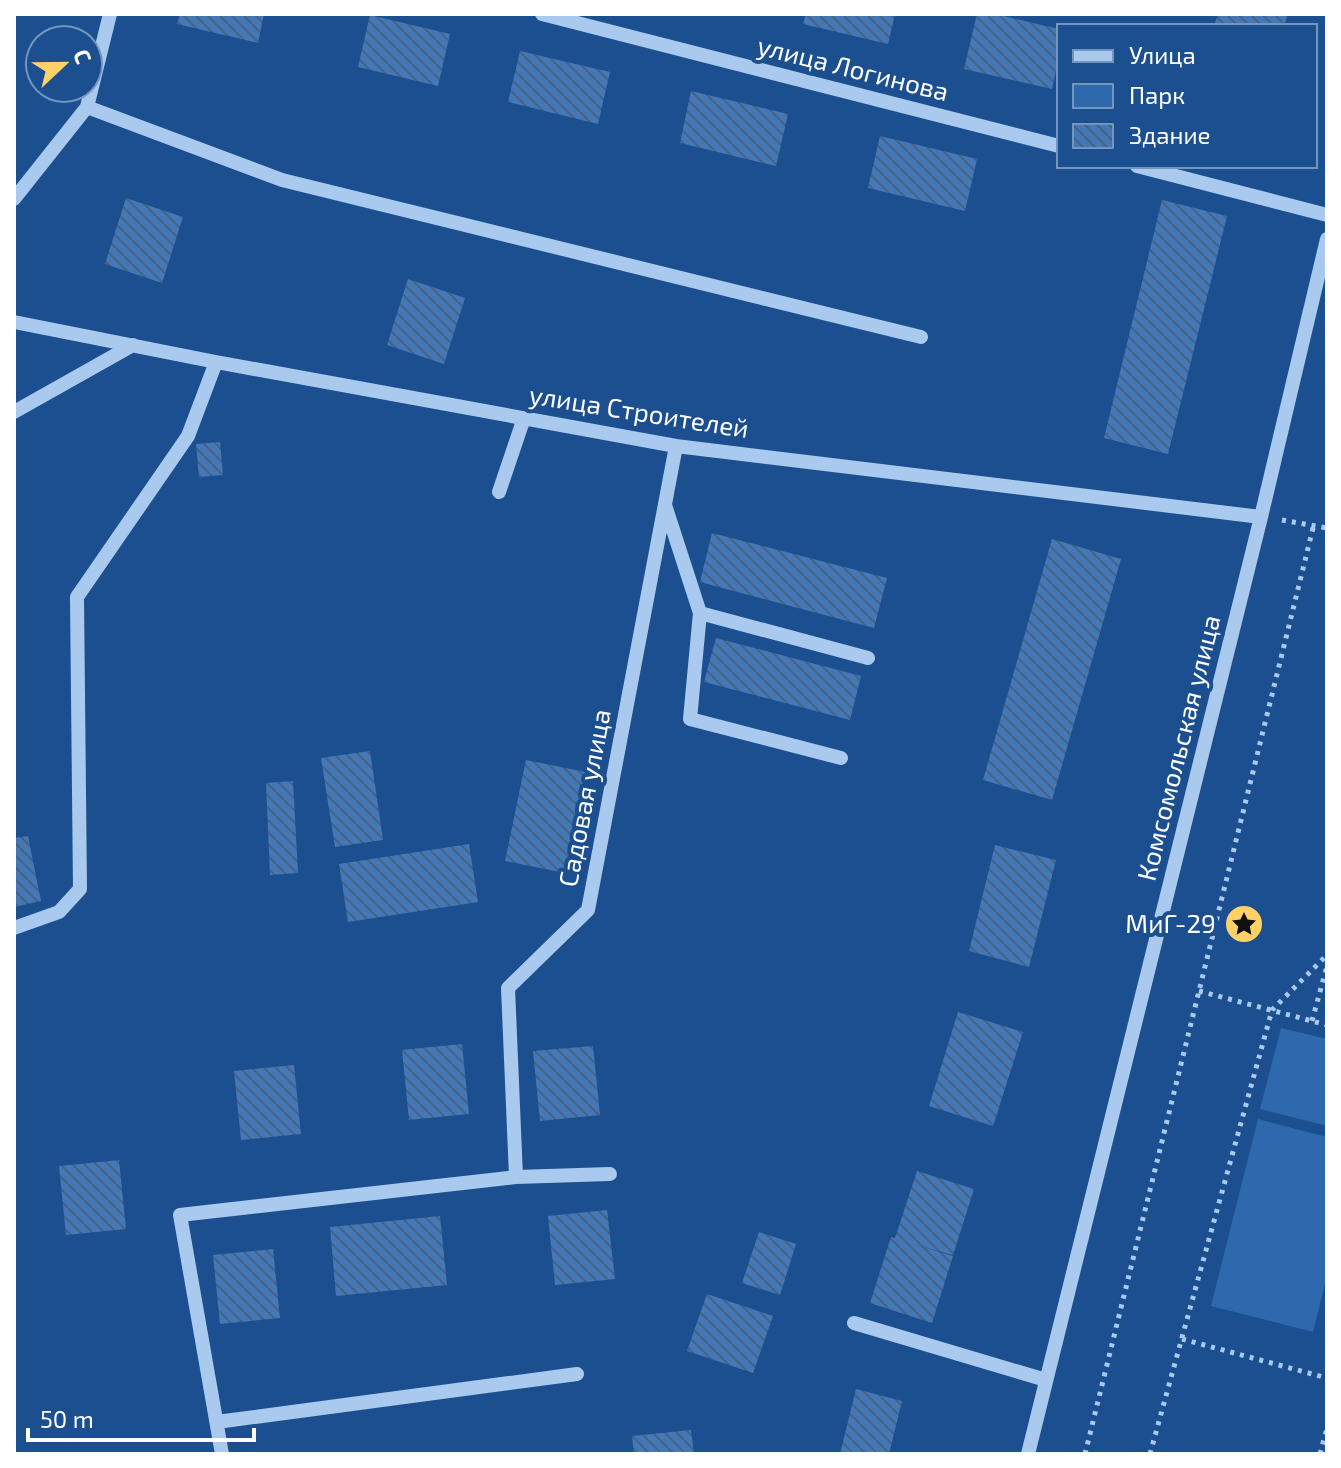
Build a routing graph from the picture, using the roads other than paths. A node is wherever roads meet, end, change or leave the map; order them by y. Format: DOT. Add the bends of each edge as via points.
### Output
graph roads {
  1 [pos="110,14"];
  2 [pos="542,14"];
  3 [pos="87,107"];
  4 [pos="1057,145"];
  5 [pos="1145,168"];
  6 [pos="14,199"];
  7 [pos="1327,215"];
  8 [pos="1327,239"];
  9 [pos="14,322"];
  10 [pos="921,337"];
  11 [pos="133,345"];
  12 [pos="216,362"];
  13 [pos="14,412"];
  14 [pos="524,418"];
  15 [pos="676,446"];
  16 [pos="499,492"];
  17 [pos="665,503"];
  18 [pos="1261,517"];
  19 [pos="700,613"];
  20 [pos="868,658"];
  21 [pos="841,758"];
  22 [pos="14,928"];
  23 [pos="610,1174"];
  24 [pos="516,1177"];
  25 [pos="854,1323"];
  26 [pos="577,1374"];
  27 [pos="1046,1380"];
  28 [pos="217,1422"];
  29 [pos="222,1454"];
  30 [pos="1028,1454"];
  1 -- 3 [label="street"];
  2 -- 4 [label="street, улица Логинова"];
  3 -- 6 [label="street"];
  3 -- 10 [label="street" via="282,180"];
  5 -- 7 [label="street"];
  8 -- 18 [label="street, Комсомольская улица"];
  9 -- 11 [label="street, улица Строителей"];
  11 -- 12 [label="street, улица Строителей"];
  11 -- 13 [label="street"];
  12 -- 14 [label="street, улица Строителей"];
  12 -- 22 [label="street" via="188,436 77,597 80,889 59,912"];
  14 -- 15 [label="street, улица Строителей"];
  14 -- 16 [label="street"];
  15 -- 17 [label="street, Садовая улица"];
  15 -- 18 [label="street, улица Строителей"];
  17 -- 19 [label="street"];
  17 -- 24 [label="street, Садовая улица" via="588,910 508,988"];
  18 -- 27 [label="street, Комсомольская улица"];
  19 -- 20 [label="street"];
  19 -- 21 [label="street" via="690,719"];
  23 -- 24 [label="street"];
  24 -- 28 [label="street" via="180,1215"];
  25 -- 27 [label="street"];
  26 -- 28 [label="street"];
  27 -- 30 [label="street, Комсомольская улица"];
  28 -- 29 [label="street"];
}
